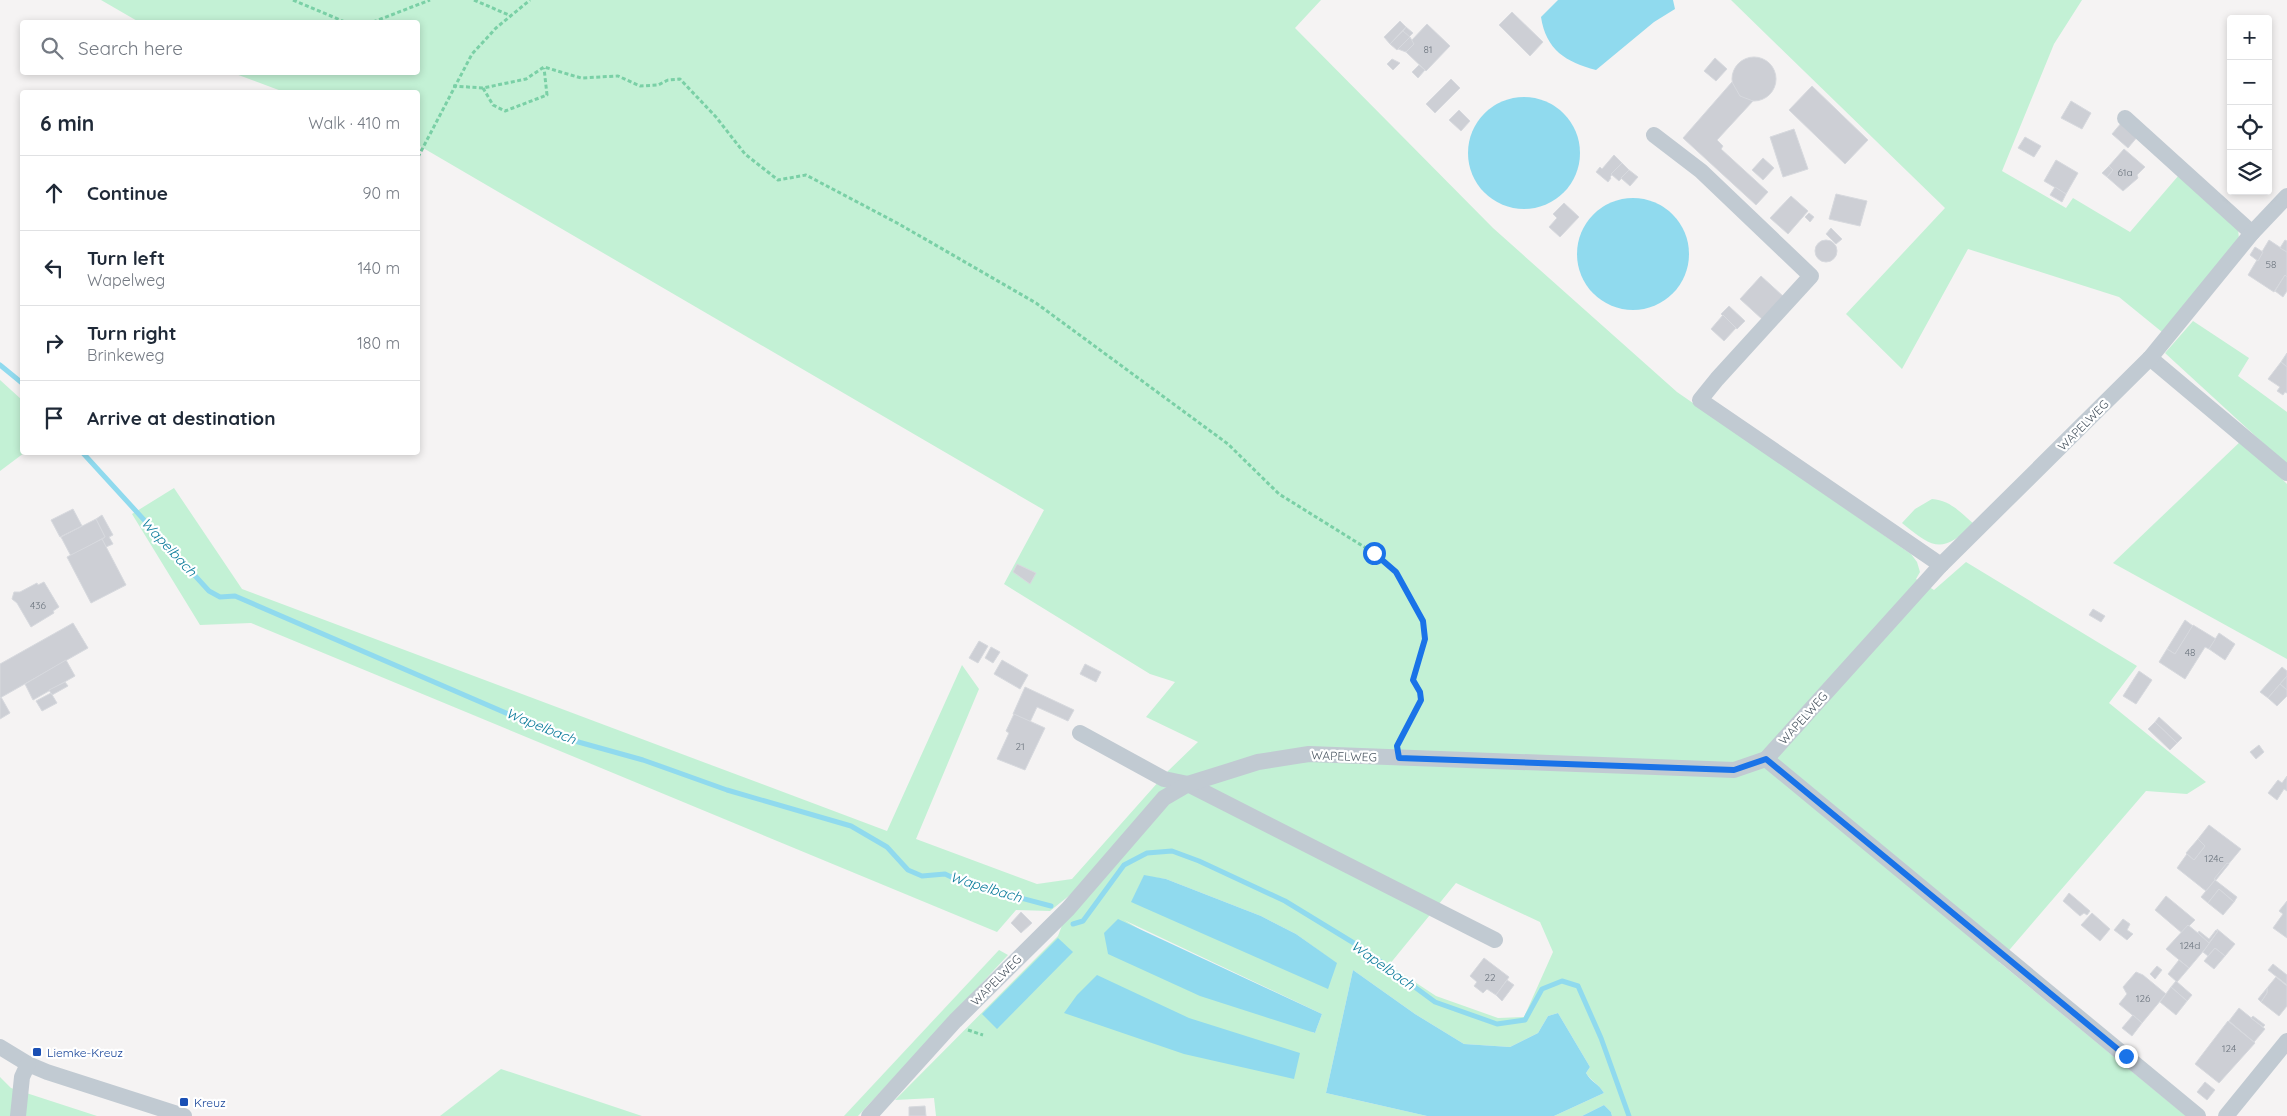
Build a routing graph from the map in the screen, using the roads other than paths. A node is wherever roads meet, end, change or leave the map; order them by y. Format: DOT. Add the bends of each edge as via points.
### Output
graph roads {
  1 [pos="2125,118"];
  2 [pos="1654,135"];
  3 [pos="2287,196"];
  4 [pos="2252,233"];
  5 [pos="2150,358"];
  6 [pos="2287,473"];
  7 [pos="1942,565"];
  8 [pos="1080,733"];
  9 [pos="1766,759"];
  10 [pos="1188,784"];
  11 [pos="1495,940"];
  12 [pos="2287,1041"];
  13 [pos="0,1047"];
  14 [pos="28,1064"];
  15 [pos="18,1116"];
  16 [pos="184,1116"];
  17 [pos="869,1116"];
  18 [pos="2198,1116"];
  19 [pos="2226,1116"];
  1 -- 4 [label="street"];
  2 -- 7 [label="street" via="1701,171 1811,276 1700,400"];
  3 -- 4 [label="street, WAPELWEG"];
  4 -- 5 [label="street, WAPELWEG"];
  5 -- 6 [label="street"];
  5 -- 7 [label="street, WAPELWEG"];
  7 -- 9 [label="street, WAPELWEG"];
  8 -- 10 [label="street" via="1164,779"];
  9 -- 10 [label="street, WAPELWEG" via="1734,770 1308,754 1258,762"];
  9 -- 18 [label="street"];
  10 -- 11 [label="street"];
  10 -- 17 [label="street, WAPELWEG" via="1164,798 1068,909 955,1020"];
  12 -- 19 [label="street"];
  13 -- 14 [label="street"];
  14 -- 15 [label="street" via="22,1077"];
  14 -- 16 [label="street"];
}
